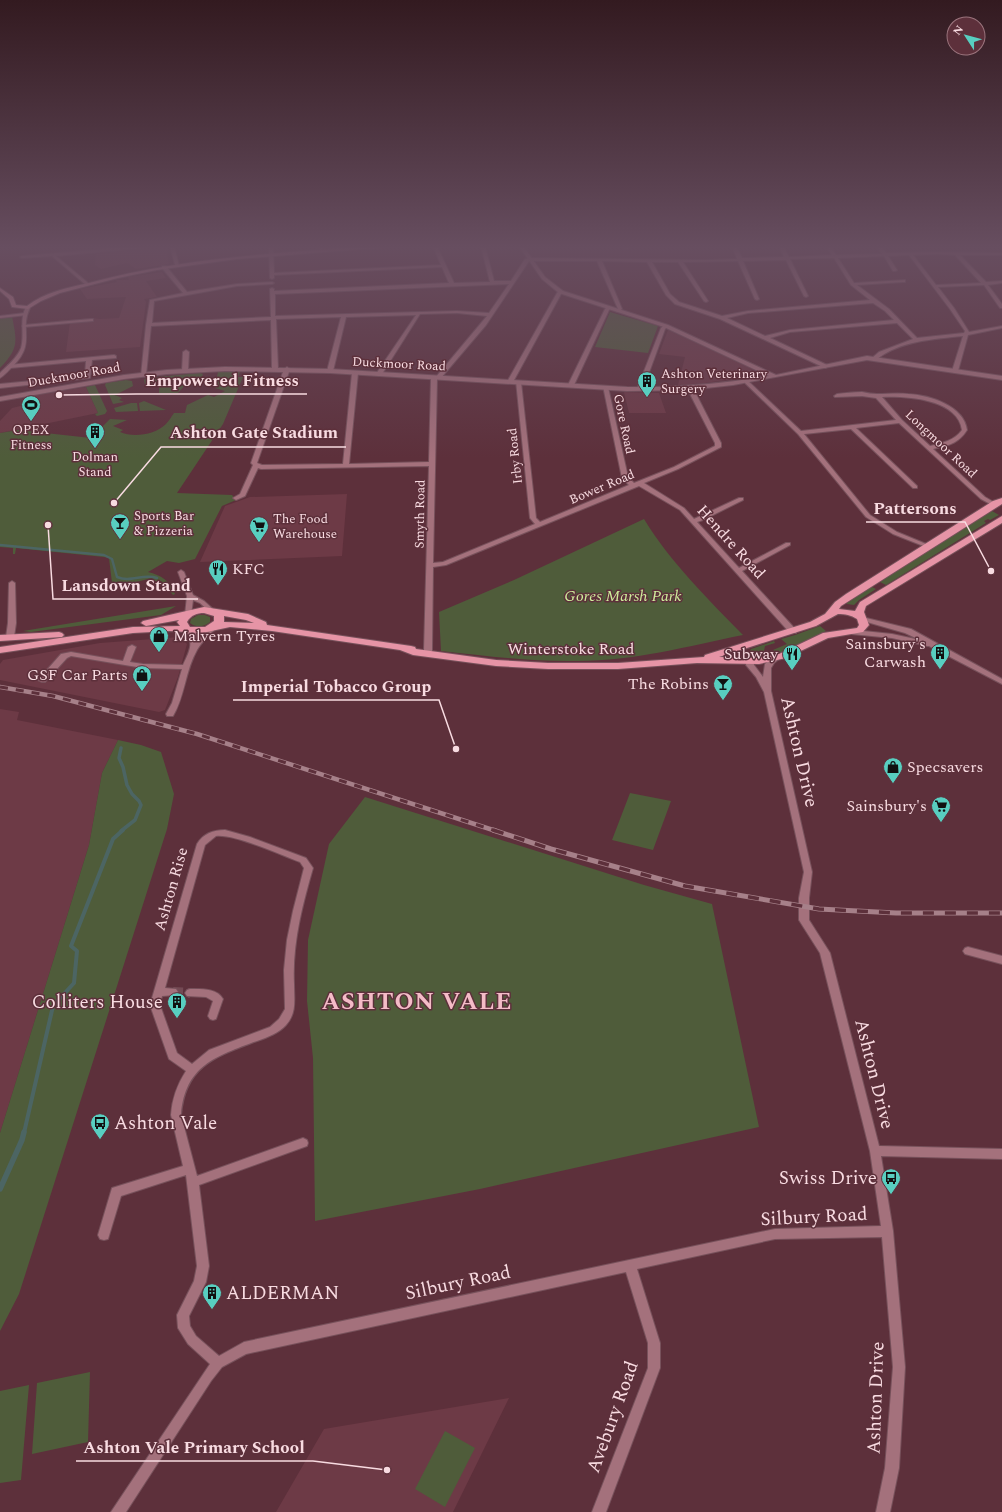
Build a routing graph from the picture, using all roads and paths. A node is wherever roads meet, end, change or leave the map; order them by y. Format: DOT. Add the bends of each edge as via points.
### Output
graph roads {
  1 [pos="344,316"];
  2 [pos="490,316"];
  3 [pos="25,317"];
  4 [pos="149,317"];
  5 [pos="324,317"];
  6 [pos="417,317"];
  7 [pos="546,317"];
  8 [pos="603,317"];
  9 [pos="636,317"];
  10 [pos="718,317"];
  11 [pos="728,317"];
  12 [pos="894,317"];
  13 [pos="957,317"];
  14 [pos="273,318"];
  15 [pos="722,318"];
  16 [pos="91,320"];
  17 [pos="899,321"];
  18 [pos="148,324"];
  19 [pos="24,326"];
  20 [pos="666,326"];
  21 [pos="1002,327"];
  22 [pos="967,334"];
  23 [pos="765,338"];
  24 [pos="916,340"];
  25 [pos="186,352"];
  26 [pos="114,357"];
  27 [pos="874,359"];
  28 [pos="89,360"];
  29 [pos="10,366"];
  30 [pos="825,366"];
  31 [pos="275,369"];
  32 [pos="287,369"];
  33 [pos="185,371"];
  34 [pos="330,371"];
  35 [pos="955,371"];
  36 [pos="356,373"];
  37 [pos="379,374"];
  38 [pos="143,375"];
  39 [pos="0,376"];
  40 [pos="774,376"];
  41 [pos="436,378"];
  42 [pos="1002,378"];
  43 [pos="510,382"];
  44 [pos="518,382"];
  45 [pos="747,382"];
  46 [pos="0,386"];
  47 [pos="571,386"];
  48 [pos="605,387"];
  49 [pos="690,388"];
  50 [pos="640,389"];
  51 [pos="837,396"];
  52 [pos="878,396"];
  53 [pos="0,399"];
  54 [pos="900,420"];
  55 [pos="851,426"];
  56 [pos="800,433"];
  57 [pos="929,448"];
  58 [pos="432,464"];
  59 [pos="256,465"];
  60 [pos="346,466"];
  61 [pos="636,484"];
  62 [pos="915,487"];
  63 [pos="236,498"];
  64 [pos="741,499"];
  65 [pos="998,503"];
  66 [pos="1002,513"];
  67 [pos="1002,518"];
  68 [pos="693,521"];
  69 [pos="539,524"];
  70 [pos="788,544"];
  71 [pos="928,546"];
  72 [pos="431,565"];
  73 [pos="738,571"];
  74 [pos="181,572"];
  75 [pos="12,583"];
  76 [pos="190,596"];
  77 [pos="214,612"];
  78 [pos="187,615"];
  79 [pos="829,615"];
  80 [pos="861,618"];
  81 [pos="215,626"];
  82 [pos="12,627"];
  83 [pos="272,628"];
  84 [pos="188,629"];
  85 [pos="793,631"];
  86 [pos="850,632"];
  87 [pos="5,638"];
  88 [pos="31,641"];
  89 [pos="132,646"];
  90 [pos="746,646"];
  91 [pos="933,646"];
  92 [pos="404,649"];
  93 [pos="1,650"];
  94 [pos="194,650"];
  95 [pos="428,651"];
  96 [pos="446,655"];
  97 [pos="776,658"];
  98 [pos="697,660"];
  99 [pos="749,660"];
  100 [pos="126,663"];
  101 [pos="186,667"];
  102 [pos="42,680"];
  103 [pos="1002,682"];
  104 [pos="768,692"];
  105 [pos="170,714"];
  106 [pos="968,951"];
  107 [pos="1002,960"];
  108 [pos="158,992"];
  109 [pos="173,992"];
  110 [pos="190,993"];
  111 [pos="213,1016"];
  112 [pos="193,1070"];
  113 [pos="303,1143"];
  114 [pos="875,1150"];
  115 [pos="1002,1154"];
  116 [pos="189,1169"];
  117 [pos="193,1182"];
  118 [pos="888,1232"];
  119 [pos="104,1235"];
  120 [pos="630,1265"];
  121 [pos="218,1363"];
  122 [pos="118,1512"];
  123 [pos="599,1512"];
  124 [pos="883,1512"];
  1 -- 34 [label="street"];
  2 -- 41 [label="street"];
  3 -- 19 [label="street"];
  4 -- 18 [label="street"];
  5 -- 14 [label="street"];
  6 -- 37 [label="street"];
  7 -- 43 [label="street"];
  8 -- 47 [label="street"];
  9 -- 20 [label="street"];
  10 -- 15 [label="street"];
  11 -- 15 [label="street"];
  12 -- 17 [label="street"];
  13 -- 22 [label="street"];
  14 -- 18 [label="street"];
  14 -- 31 [label="street"];
  15 -- 23 [label="street"];
  16 -- 19 [label="street"];
  17 -- 23 [label="street" via="790,331"];
  17 -- 24 [label="street"];
  18 -- 38 [label="street"];
  19 -- 29 [label="street" via="23,350"];
  20 -- 40 [label="street"];
  20 -- 50 [label="street" via="663,328"];
  21 -- 22 [label="street"];
  22 -- 24 [label="street"];
  22 -- 35 [label="street"];
  23 -- 30 [label="street"];
  24 -- 27 [label="street" via="881,353"];
  25 -- 33 [label="street"];
  26 -- 28 [label="street"];
  27 -- 30 [label="street, Duckmoor Road" via="858,359"];
  27 -- 35 [label="street, Duckmoor Road"];
  28 -- 29 [label="street"];
  28 -- 46 [label="street" via="88,377"];
  29 -- 39 [label="street"];
  30 -- 40 [label="street, Duckmoor Road"];
  31 -- 32 [label="street, Duckmoor Road"];
  31 -- 33 [label="street, Duckmoor Road"];
  32 -- 34 [label="street, Duckmoor Road"];
  32 -- 59 [label="street" via="254,463"];
  33 -- 38 [label="street, Duckmoor Road"];
  34 -- 36 [label="street, Duckmoor Road"];
  35 -- 42 [label="street, Duckmoor Road"];
  36 -- 37 [label="street, Duckmoor Road"];
  36 -- 60 [label="street"];
  37 -- 41 [label="street, Duckmoor Road"];
  38 -- 53 [label="street, Duckmoor Road"];
  40 -- 45 [label="street, Duckmoor Road"];
  41 -- 43 [label="street, Duckmoor Road"];
  41 -- 58 [label="street, Smyth Road"];
  43 -- 44 [label="street, Duckmoor Road"];
  44 -- 47 [label="street, Duckmoor Road"];
  44 -- 69 [label="street, Irby Road" via="533,518"];
  45 -- 49 [label="street, Duckmoor Road"];
  45 -- 56 [label="street"];
  47 -- 48 [label="street, Duckmoor Road"];
  48 -- 50 [label="street, Duckmoor Road"];
  48 -- 61 [label="street, Gore Road" via="625,478"];
  49 -- 50 [label="street, Duckmoor Road"];
  49 -- 61 [label="street, Bower Road" via="719,446 689,462"];
  51 -- 52 [label="street"];
  52 -- 54 [label="street, Longmoor Road"];
  52 -- 57 [label="street" via="907,395 929,400 951,409 966,424 960,438 949,444"];
  54 -- 55 [label="street"];
  54 -- 57 [label="street, Longmoor Road"];
  55 -- 56 [label="street"];
  55 -- 62 [label="street"];
  56 -- 71 [label="street" via="868,516 890,530"];
  57 -- 65 [label="street, Longmoor Road" via="983,498"];
  58 -- 60 [label="street"];
  58 -- 72 [label="street, Smyth Road"];
  59 -- 60 [label="street"];
  59 -- 63 [label="street" via="242,495"];
  61 -- 68 [label="street, Hendre Road" via="682,509"];
  61 -- 69 [label="street, Bower Road"];
  64 -- 68 [label="street"];
  65 -- 66 [label="highway" via="995,510"];
  65 -- 71 [label="highway, Winterstoke Road"];
  67 -- 80 [label="highway" via="864,604 860,609"];
  68 -- 73 [label="street, Hendre Road"];
  69 -- 72 [label="street, Bower Road" via="444,564"];
  70 -- 73 [label="street"];
  71 -- 79 [label="highway, Winterstoke Road" via="849,596"];
  72 -- 95 [label="street, Smyth Road"];
  73 -- 85 [label="street, Hendre Road"];
  74 -- 76 [label="street"];
  75 -- 82 [label="street"];
  76 -- 77 [label="street"];
  76 -- 78 [label="street"];
  77 -- 78 [label="highway, Winterstoke Road" via="201,610"];
  77 -- 81 [label="highway" via="220,619"];
  77 -- 83 [label="highway, Winterstoke Road" via="248,617"];
  78 -- 84 [label="highway" via="182,622"];
  78 -- 88 [label="highway, Winterstoke Road"];
  79 -- 80 [label="highway, Winterstoke Road" via="846,611"];
  79 -- 85 [label="highway, Winterstoke Road"];
  79 -- 86 [label="highway" via="827,622 831,627"];
  80 -- 86 [label="highway" via="863,627"];
  80 -- 91 [label="street" via="908,631"];
  81 -- 83 [label="highway, Winterstoke Road" via="230,624"];
  81 -- 84 [label="highway, Winterstoke Road" via="204,631"];
  81 -- 94 [label="street"];
  82 -- 87 [label="street"];
  82 -- 88 [label="highway"];
  83 -- 92 [label="highway, Winterstoke Road"];
  84 -- 88 [label="highway, Winterstoke Road" via="152,629"];
  84 -- 94 [label="street" via="194,636"];
  85 -- 90 [label="highway, Winterstoke Road"];
  86 -- 91 [label="street" via="892,636"];
  86 -- 97 [label="highway, Winterstoke Road" via="817,638"];
  87 -- 88 [label="highway" via="20,644"];
  88 -- 93 [label="highway"];
  89 -- 100 [label="street"];
  90 -- 98 [label="highway, Winterstoke Road"];
  90 -- 99 [label="highway" via="742,654"];
  91 -- 103 [label="street"];
  92 -- 95 [label="highway, Winterstoke Road"];
  92 -- 96 [label="highway, Winterstoke Road"];
  94 -- 101 [label="street"];
  95 -- 96 [label="highway, Winterstoke Road"];
  96 -- 98 [label="highway, Winterstoke Road" via="496,663 548,666 618,666"];
  97 -- 99 [label="highway, Winterstoke Road"];
  97 -- 104 [label="street" via="766,668"];
  98 -- 99 [label="highway, Winterstoke Road"];
  99 -- 104 [label="street, Ashton Drive"];
  100 -- 101 [label="street" via="154,667"];
  100 -- 102 [label="street" via="69,654"];
  101 -- 105 [label="street" via="181,690"];
  104 -- 114 [label="street, Ashton Drive" via="808,872 804,920 825,953"];
  106 -- 107 [label="street"];
  108 -- 109 [label="street"];
  108 -- 112 [label="street, Ashton Rise" via="155,1004 173,1056"];
  108 -- 112 [label="street, Ashton Rise" via="201,844 205,839 211,835 226,833 303,860 309,868 295,915 290,957 291,1009 283,1023 268,1033 209,1055"];
  110 -- 111 [label="street" via="206,993 218,999"];
  112 -- 116 [label="street, Ashton Rise" via="182,1085 176,1105"];
  113 -- 117 [label="street"];
  114 -- 115 [label="street"];
  114 -- 118 [label="street, Ashton Drive"];
  116 -- 117 [label="street, Ashton Rise"];
  116 -- 119 [label="street" via="116,1192"];
  117 -- 121 [label="street, Ashton Rise" via="203,1266 200,1282 183,1315 184,1328 192,1340"];
  118 -- 120 [label="street, Silbury Road" via="775,1234"];
  118 -- 124 [label="street, Ashton Drive" via="899,1367 892,1468"];
  120 -- 121 [label="street, Silbury Road" via="244,1348"];
  120 -- 123 [label="street, Avebury Road" via="654,1343 654,1368"];
  121 -- 122 [label="street, Silbury Road"];
}
